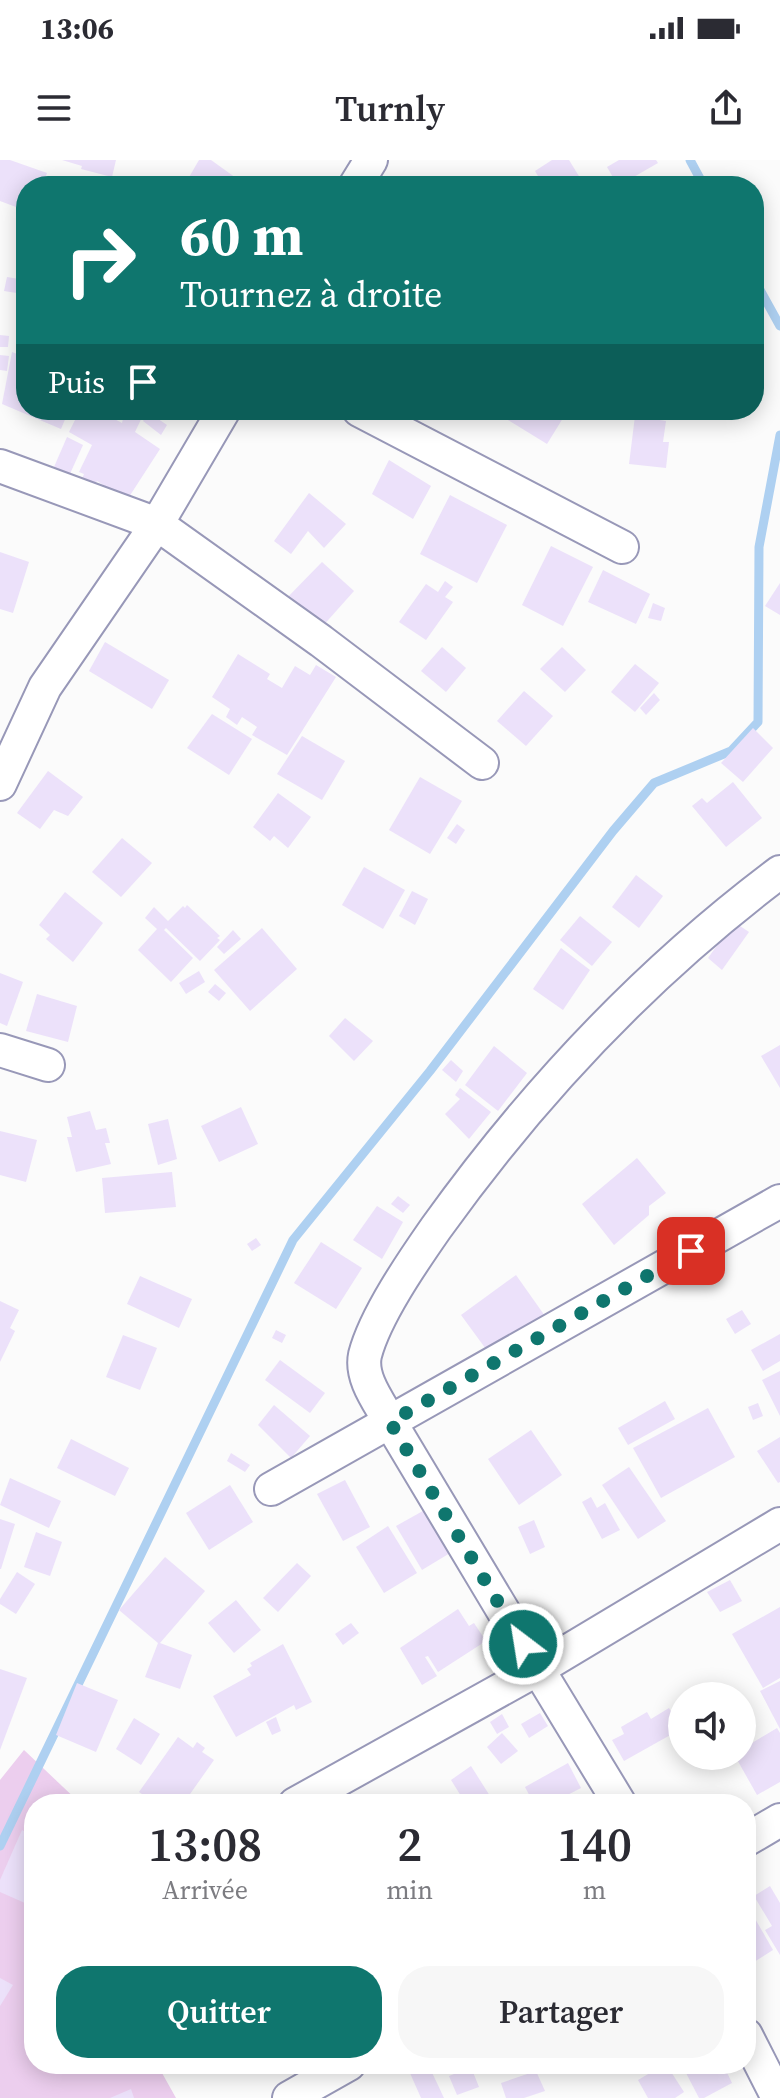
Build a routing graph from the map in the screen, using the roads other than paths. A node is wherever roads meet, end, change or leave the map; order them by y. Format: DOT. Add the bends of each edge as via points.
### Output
graph roads {
  1 [pos="218,420"];
  2 [pos="378,420"];
  3 [pos="0,466"];
  4 [pos="157,524"];
  5 [pos="622,547"];
  6 [pos="482,763"];
  7 [pos="0,784"];
  8 [pos="780,872"];
  9 [pos="0,1050"];
  10 [pos="48,1065"];
  11 [pos="778,1208"];
  12 [pos="390,1422"];
  13 [pos="271,1489"];
  14 [pos="780,1524"];
  15 [pos="538,1669"];
  16 [pos="313,1794"];
  17 [pos="614,1794"];
  18 [pos="780,1820"];
  19 [pos="756,1834"];
  20 [pos="756,2055"];
  21 [pos="331,2074"];
  22 [pos="289,2098"];
  23 [pos="778,2098"];
  1 -- 4 [label="street"];
  2 -- 5 [label="street"];
  3 -- 4 [label="street"];
  4 -- 6 [label="street"];
  4 -- 7 [label="street" via="45,687"];
  8 -- 12 [label="street" via="674,957 580,1052 479,1169 416,1256 365,1355 367,1380"];
  9 -- 10 [label="street"];
  11 -- 12 [label="street"];
  12 -- 13 [label="street"];
  12 -- 15 [label="street"];
  14 -- 15 [label="street"];
  15 -- 16 [label="street"];
  15 -- 17 [label="street"];
  18 -- 19 [label="street"];
  20 -- 23 [label="street"];
  21 -- 22 [label="street"];
}
